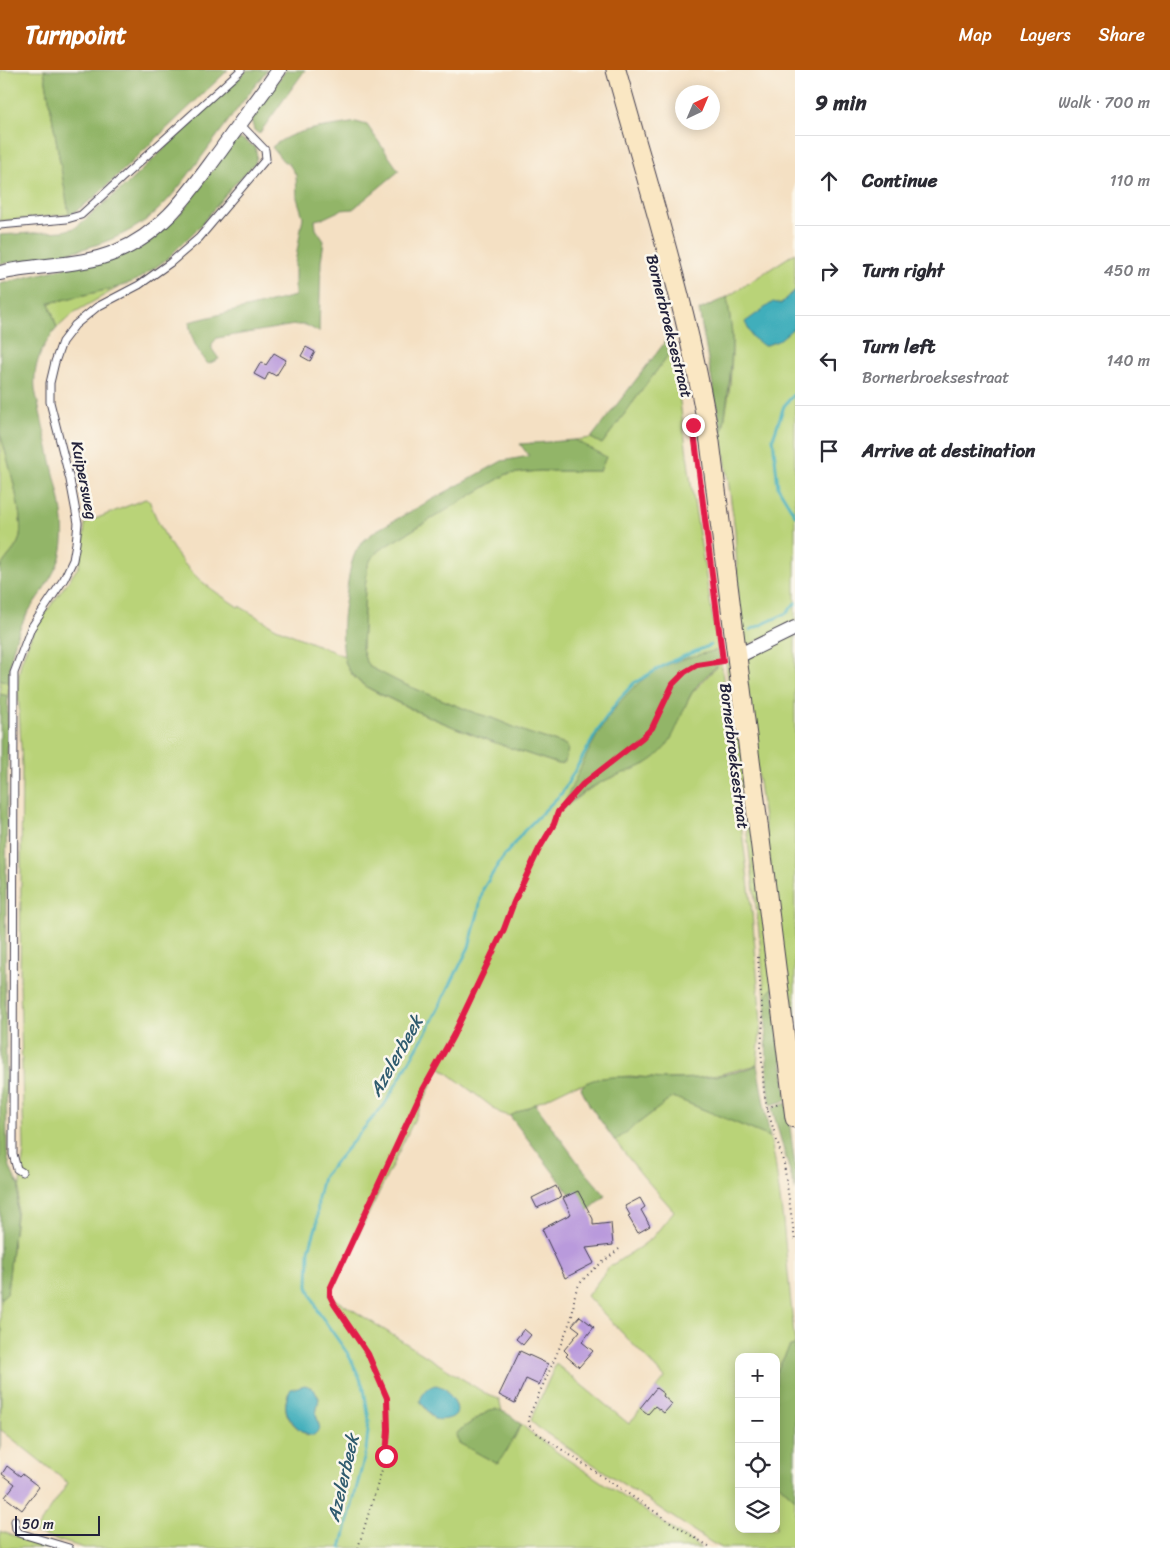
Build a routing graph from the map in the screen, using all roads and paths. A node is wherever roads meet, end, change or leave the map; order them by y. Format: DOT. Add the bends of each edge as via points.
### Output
graph roads {
  1 [pos="241,70"];
  2 [pos="279,70"];
  3 [pos="616,70"];
  4 [pos="240,124"];
  5 [pos="0,225"];
  6 [pos="0,273"];
  7 [pos="795,628"];
  8 [pos="730,659"];
  9 [pos="758,955"];
  10 [pos="794,1098"];
  11 [pos="795,1118"];
  12 [pos="22,1172"];
  13 [pos="795,1240"];
  14 [pos="619,1249"];
  15 [pos="15,1520"];
  16 [pos="69,1548"];
  17 [pos="358,1548"];
  18 [pos="712,1548"];
  1 -- 5 [label="lane" via="81,215 67,220"];
  2 -- 4 [label="street"];
  3 -- 8 [label="main road, Bornerbroeksestraat" via="687,325 702,392 710,442"];
  4 -- 6 [label="street" via="188,195 148,236 115,253 97,258"];
  4 -- 12 [label="lane, Kuipersweg" via="264,150 266,159 199,238 138,285 97,307 75,325 62,342 54,362 50,402 78,523 73,560 31,628 14,673 13,1154 17,1169"];
  7 -- 8 [label="street"];
  8 -- 10 [label="main road, Bornerbroeksestraat"];
  8 -- 17 [label="path" via="697,665 685,672 673,684 652,728 583,784 558,812 332,1284 330,1296 368,1354 387,1398 386,1456"];
  9 -- 13 [label="path" via="764,1020 761,1048 764,1091 784,1164"];
  10 -- 11 [label="main road, Bornerbroeksestraat"];
  14 -- 18 [label="path" via="579,1286 573,1299 572,1316 528,1418 530,1426 537,1434"];
  15 -- 16 [label="lane" via="19,1533"];
}
